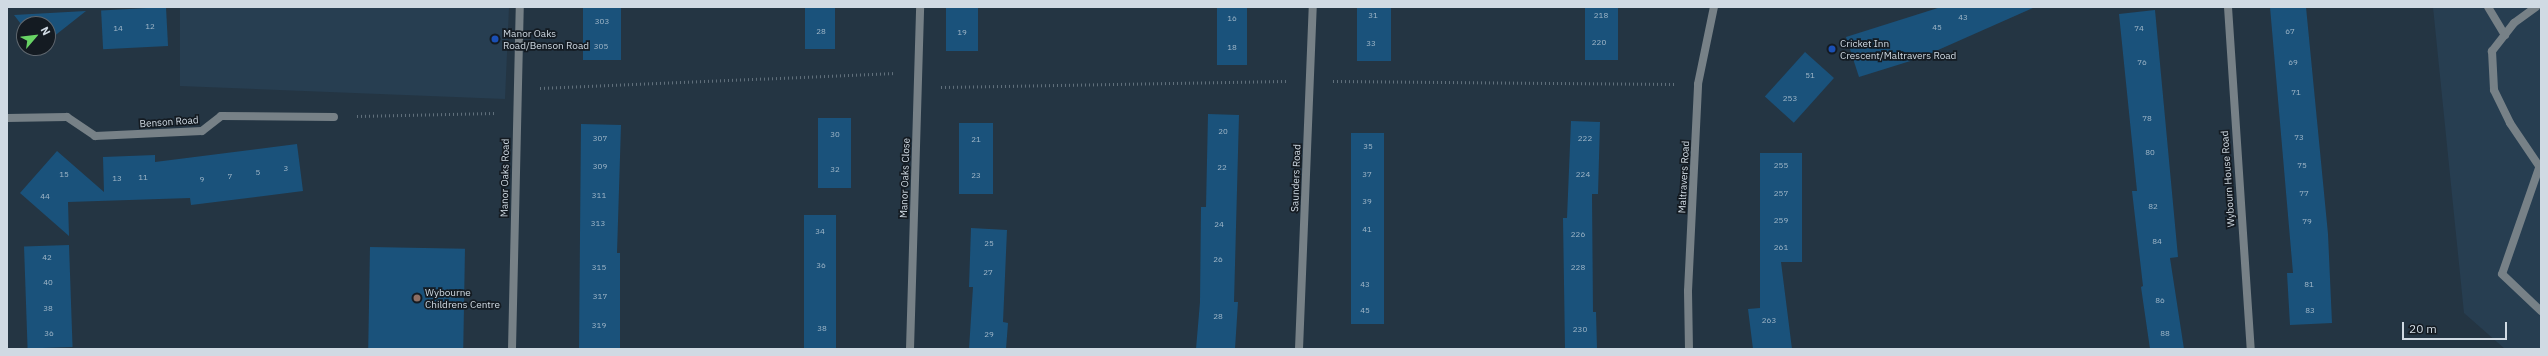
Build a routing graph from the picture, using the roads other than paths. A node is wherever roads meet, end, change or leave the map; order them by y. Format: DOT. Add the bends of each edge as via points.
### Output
graph roads {
  1 [pos="520,7"];
  2 [pos="920,7"];
  3 [pos="1313,7"];
  4 [pos="1714,7"];
  5 [pos="2228,7"];
  6 [pos="2488,7"];
  7 [pos="2536,7"];
  8 [pos="2505,35"];
  9 [pos="334,117"];
  10 [pos="7,118"];
  11 [pos="2540,168"];
  12 [pos="2541,311"];
  13 [pos="512,349"];
  14 [pos="910,349"];
  15 [pos="1299,349"];
  16 [pos="1689,349"];
  17 [pos="2251,349"];
  1 -- 13 [label="street, Manor Oaks Road"];
  2 -- 14 [label="street, Manor Oaks Close"];
  3 -- 15 [label="street, Saunders Road"];
  4 -- 16 [label="street, Maltravers Road" via="1698,84 1688,291"];
  5 -- 17 [label="street, Wybourn House Road"];
  6 -- 8 [label="street"];
  7 -- 8 [label="street" via="2514,23"];
  8 -- 11 [label="street" via="2492,51 2494,90 2510,123"];
  9 -- 10 [label="street, Benson Road" via="221,116 202,131 95,136 67,117"];
  11 -- 12 [label="street" via="2502,274"];
}
